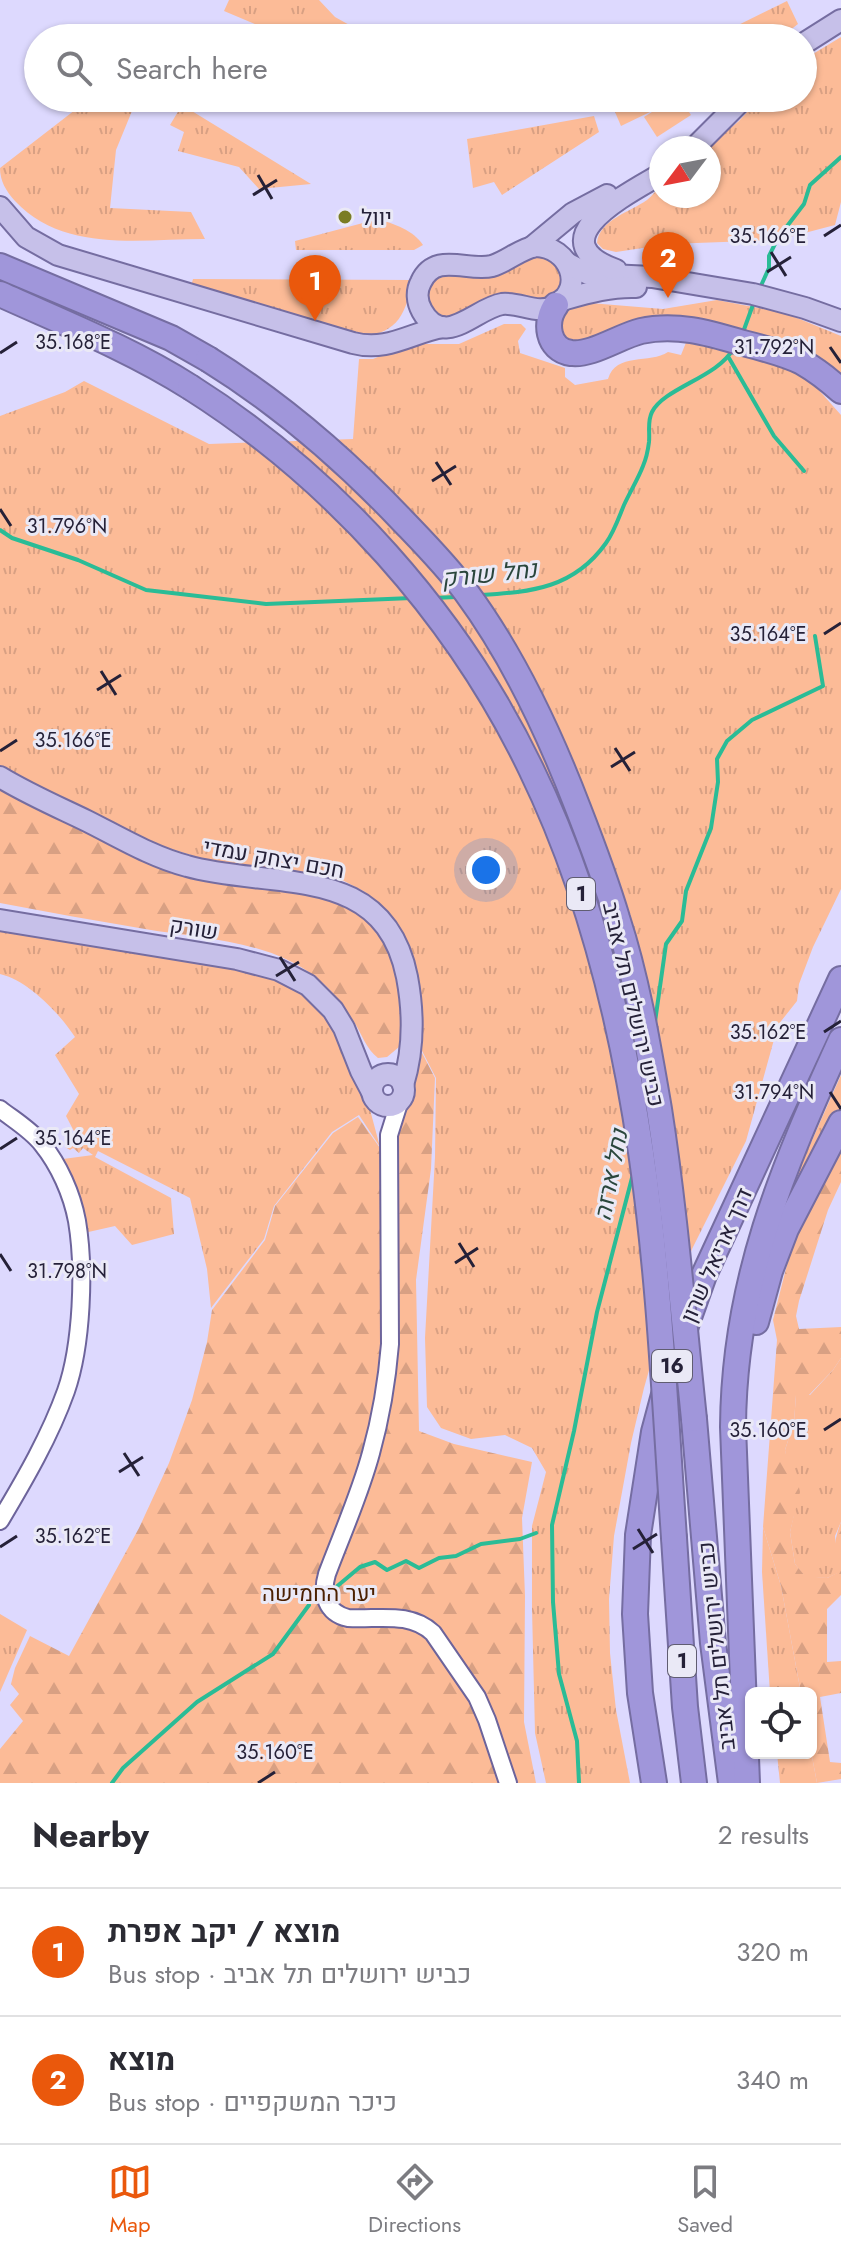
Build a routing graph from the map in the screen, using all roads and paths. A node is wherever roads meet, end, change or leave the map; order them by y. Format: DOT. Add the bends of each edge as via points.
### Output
graph roads {
  1 [pos="841,20"];
  2 [pos="817,35"];
  3 [pos="730,112"];
  4 [pos="721,121"];
  5 [pos="699,136"];
  6 [pos="706,136"];
  7 [pos="649,170"];
  8 [pos="649,181"];
  9 [pos="619,199"];
  10 [pos="0,207"];
  11 [pos="532,247"];
  12 [pos="567,262"];
  13 [pos="0,266"];
  14 [pos="629,275"];
  15 [pos="704,287"];
  16 [pos="418,293"];
  17 [pos="0,294"];
  18 [pos="559,302"];
  19 [pos="841,321"];
  20 [pos="442,327"];
  21 [pos="379,346"];
  22 [pos="841,391"];
  23 [pos="0,777"];
  24 [pos="0,920"];
  25 [pos="841,979"];
  26 [pos="841,1040"];
  27 [pos="389,1085"];
  28 [pos="0,1109"];
  29 [pos="841,1123"];
  30 [pos="733,1397"];
  31 [pos="0,1521"];
  32 [pos="508,1783"];
  33 [pos="654,1783"];
  34 [pos="694,1783"];
  35 [pos="731,1783"];
  36 [pos="747,1783"];
  1 -- 2 [label="main road"];
  3 -- 4 [label="main road"];
  4 -- 5 [label="main road"];
  4 -- 6 [label="main road"];
  7 -- 11 [label="main road" via="573,213"];
  8 -- 9 [label="main road"];
  9 -- 12 [label="main road" via="576,228 563,256"];
  9 -- 14 [label="main road" via="592,220 585,241 594,262"];
  10 -- 21 [label="main road" via="26,237 58,255 353,343"];
  11 -- 12 [label="main road" via="551,248"];
  11 -- 16 [label="main road" via="490,266 437,266 425,275"];
  12 -- 14 [label="main road" via="588,274"];
  12 -- 18 [label="main road" via="570,285"];
  13 -- 35 [label="highway, כביש ירושלים תל אביב / 1, bridge" via="171,338 274,404 333,453 465,591 541,719 618,920 652,1071 665,1148"];
  14 -- 15 [label="main road"];
  15 -- 18 [label="main road" via="622,286"];
  15 -- 19 [label="main road" via="778,300"];
  16 -- 20 [label="main road" via="426,317"];
  16 -- 21 [label="main road" via="402,329"];
  17 -- 34 [label="highway, כביש ירושלים תל אביב / 1, bridge" via="190,387 323,490 416,589 496,704 531,769 600,956 641,1151 657,1290"];
  18 -- 20 [label="main road" via="542,310 498,305 462,325"];
  18 -- 22 [label="highway" via="550,315 549,333 568,353 652,329 678,328 786,355"];
  20 -- 21 [label="main road"];
  23 -- 27 [label="main road, חכם יצחק עמדי" via="184,866 321,887 361,902 390,932 410,993 412,1035"];
  24 -- 27 [label="main road, שורק" via="264,964 317,992"];
  25 -- 33 [label="highway, דרך אריאל שרון / 16" via="704,1275 657,1421 638,1535 635,1604 640,1693"];
  26 -- 30 [label="highway, דרך אריאל שרון" via="785,1167 758,1247 742,1315"];
  27 -- 32 [label="street" via="390,1344 383,1399 371,1456 324,1592 339,1616 414,1620 433,1633 477,1697"];
  28 -- 31 [label="street" via="41,1143 57,1167 77,1220 81,1266 76,1351 68,1387"];
  29 -- 30 [label="highway" via="777,1248"];
  30 -- 36 [label="highway, דרך אריאל שרון"];
}
